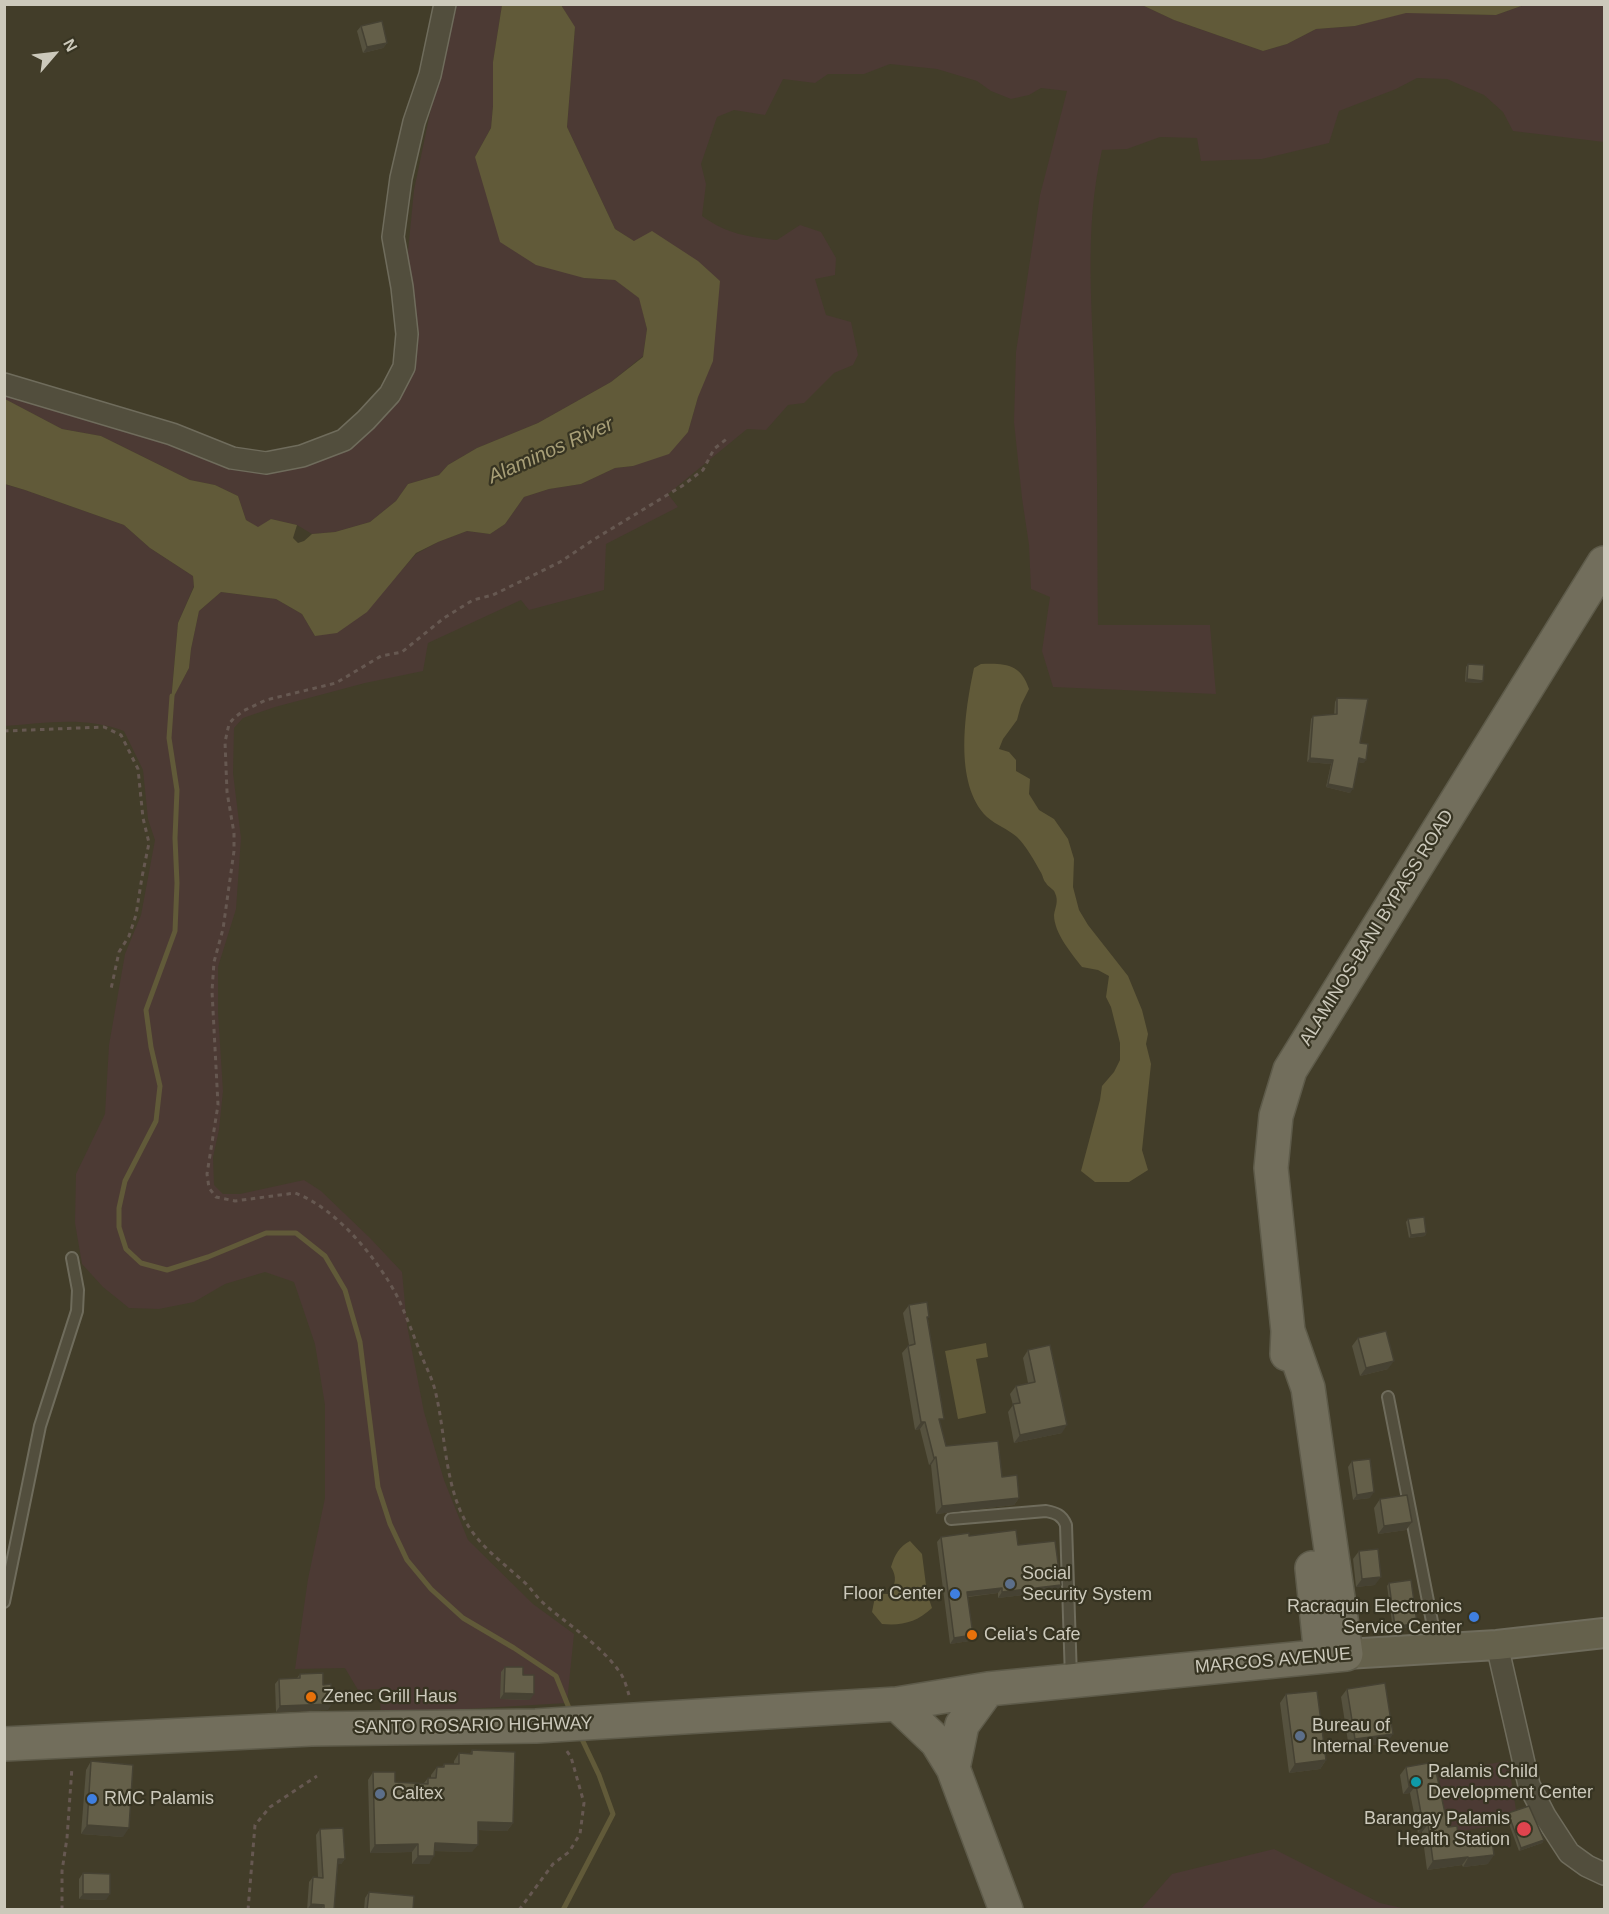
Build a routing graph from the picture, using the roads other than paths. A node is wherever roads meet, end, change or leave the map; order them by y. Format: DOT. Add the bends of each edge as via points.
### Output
graph roads {
  1 [pos="445,4"];
  2 [pos="4,384"];
  3 [pos="1605,563"];
  4 [pos="72,1258"];
  5 [pos="1388,1397"];
  6 [pos="951,1519"];
  7 [pos="4,1602"];
  8 [pos="1605,1633"];
  9 [pos="1497,1644"];
  10 [pos="1438,1648"];
  11 [pos="1333,1655"];
  12 [pos="1071,1681"];
  13 [pos="988,1689"];
  14 [pos="942,1697"];
  15 [pos="897,1704"];
  16 [pos="4,1744"];
  17 [pos="945,1755"];
  18 [pos="1605,1874"];
  19 [pos="1006,1910"];
  1 -- 2 [label="street" via="401,178 393,237 407,334 404,367 390,393 345,440 302,456 266,463 232,458 172,434"];
  3 -- 11 [label="main road, ALAMINOS-BANI BYPASS ROAD" via="1290,1070 1276,1116 1271,1168 1288,1331 1286,1385 1317,1604"];
  4 -- 7 [label="lane" via="77,1311 40,1426"];
  5 -- 10 [label="lane"];
  6 -- 12 [label="lane" via="1046,1511 1064,1519"];
  8 -- 9 [label="main road, MARCOS AVENUE"];
  9 -- 10 [label="main road, MARCOS AVENUE"];
  9 -- 18 [label="street" via="1529,1785 1569,1852"];
  10 -- 11 [label="main road, MARCOS AVENUE"];
  11 -- 12 [label="main road, MARCOS AVENUE"];
  12 -- 13 [label="main road, MARCOS AVENUE"];
  13 -- 14 [label="main road, MARCOS AVENUE"];
  13 -- 17 [label="main road"];
  14 -- 15 [label="main road, SANTO ROSARIO HIGHWAY"];
  14 -- 17 [label="main road"];
  15 -- 16 [label="main road, SANTO ROSARIO HIGHWAY" via="536,1726 311,1729"];
  15 -- 17 [label="main road"];
  17 -- 19 [label="main road"];
}
